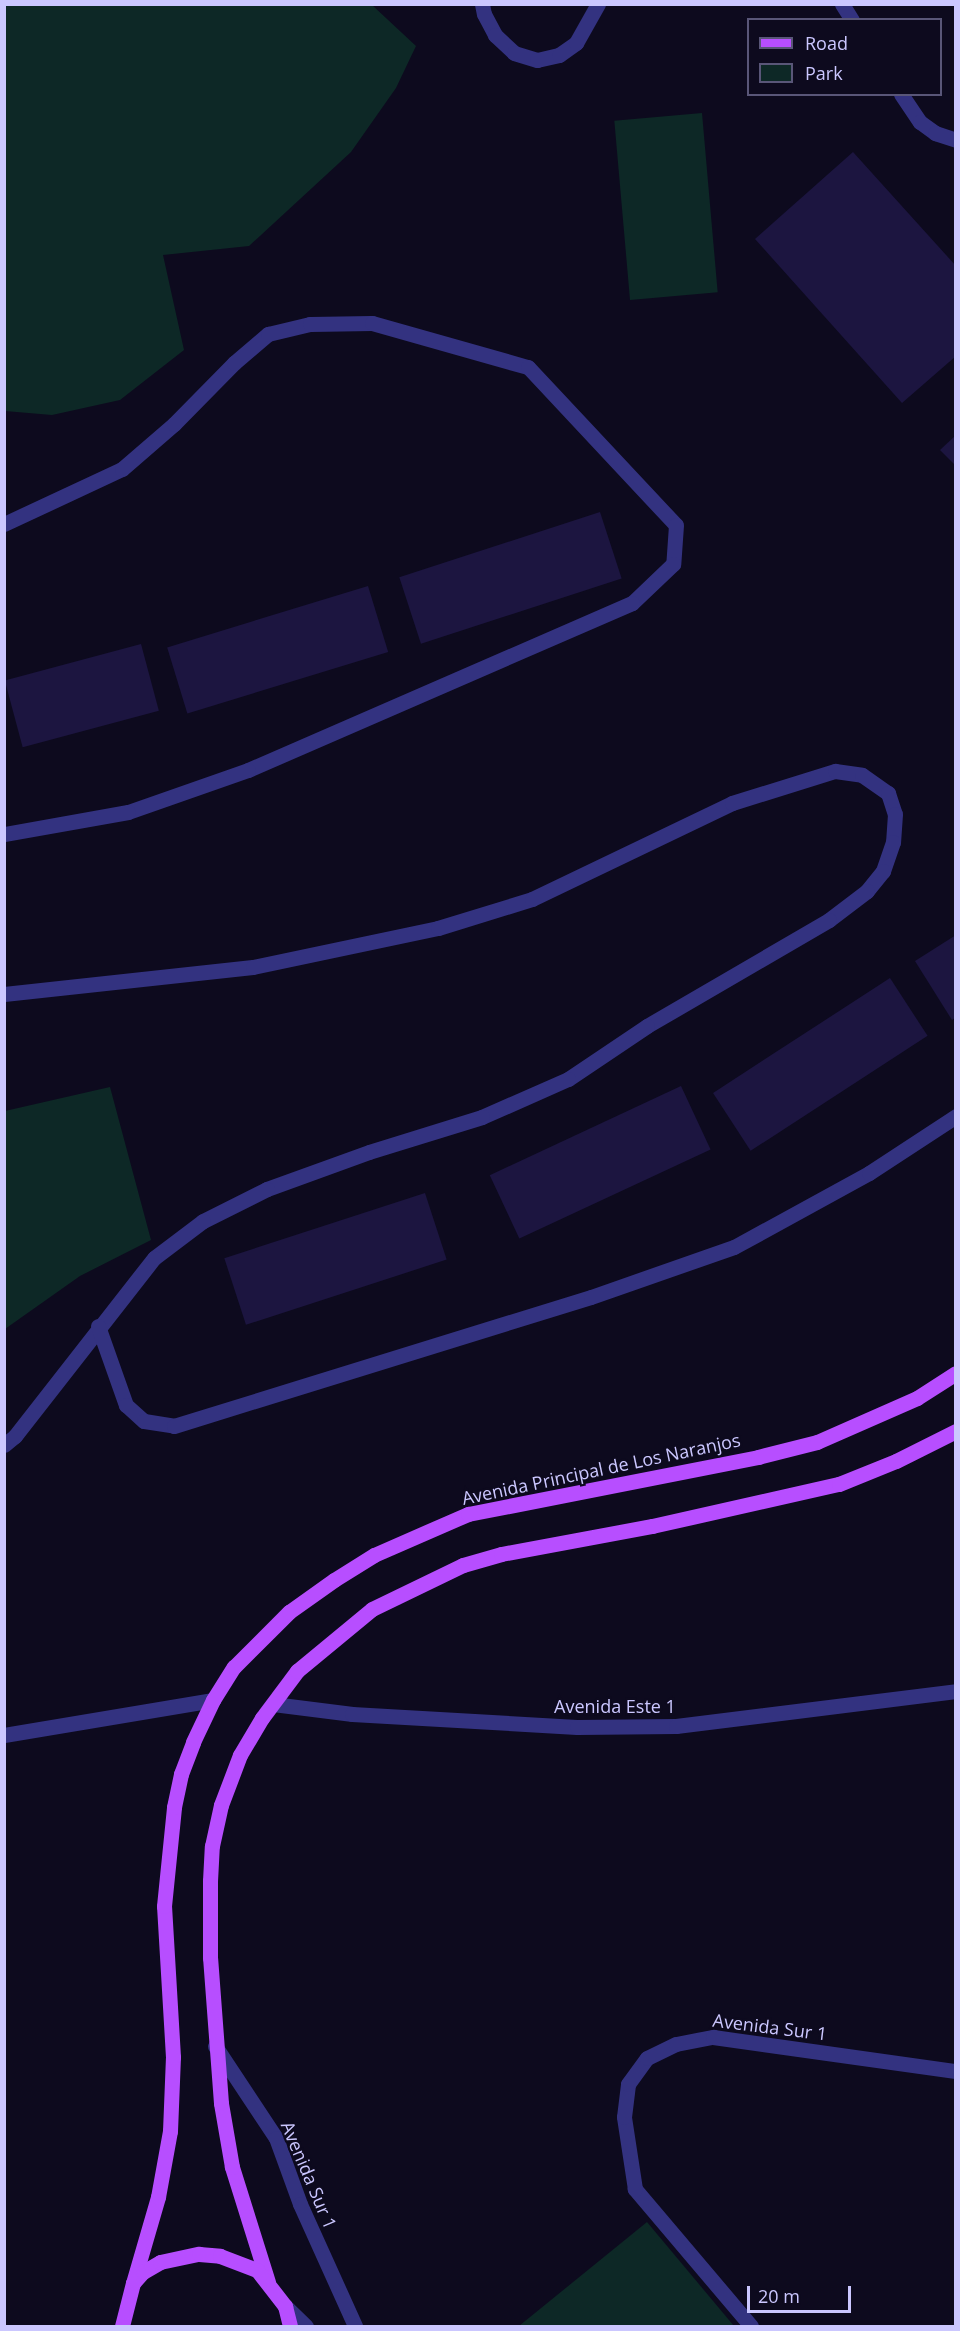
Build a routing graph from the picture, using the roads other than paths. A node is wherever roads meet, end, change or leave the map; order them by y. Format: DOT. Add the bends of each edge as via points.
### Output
graph roads {
  1 [pos="482,4"];
  2 [pos="598,4"];
  3 [pos="842,4"];
  4 [pos="851,18"];
  5 [pos="902,96"];
  6 [pos="956,140"];
  7 [pos="4,524"];
  8 [pos="4,834"];
  9 [pos="4,994"];
  10 [pos="956,1116"];
  11 [pos="98,1326"];
  12 [pos="956,1372"];
  13 [pos="956,1431"];
  14 [pos="4,1445"];
  15 [pos="956,1691"];
  16 [pos="213,1700"];
  17 [pos="273,1704"];
  18 [pos="4,1735"];
  19 [pos="215,2046"];
  20 [pos="956,2072"];
  21 [pos="268,2282"];
  22 [pos="133,2283"];
  23 [pos="285,2306"];
  24 [pos="122,2326"];
  25 [pos="290,2326"];
  26 [pos="306,2326"];
  27 [pos="355,2326"];
  28 [pos="751,2326"];
  1 -- 2 [label="street" via="495,35 514,54 537,60 559,55 576,43"];
  3 -- 4 [label="street"];
  5 -- 6 [label="street" via="920,122 935,133"];
  7 -- 8 [label="street" via="122,469 268,334 310,324 372,323 528,367 676,525 673,564 632,603 248,770 128,812"];
  9 -- 11 [label="street" via="253,967 438,928 532,899 732,803 835,771 861,775 888,794 896,813 893,842 883,871 867,891 829,920 647,1026 568,1079 482,1117 267,1189 203,1221 154,1258"];
  10 -- 11 [label="street" via="868,1173 734,1247 591,1297 174,1426 144,1421 126,1405"];
  11 -- 14 [label="street" via="15,1436"];
  12 -- 16 [label="main road, Avenida Principal de Los Naranjos" via="917,1398 817,1442 468,1514 420,1534 374,1555 289,1612 234,1667"];
  13 -- 17 [label="main road" via="838,1484 463,1564 372,1609 297,1671"];
  15 -- 17 [label="street, Avenida Este 1" via="676,1726 566,1726 352,1714"];
  16 -- 18 [label="street"];
  16 -- 22 [label="main road, Avenida Principal de Los Naranjos" via="181,1774 174,1807 164,1906 173,2057 170,2131 158,2197"];
  17 -- 19 [label="main road" via="240,1755 221,1805 212,1846 210,1958"];
  19 -- 21 [label="main road" via="232,2167"];
  19 -- 27 [label="street, Avenida Sur 1" via="276,2138 300,2204"];
  20 -- 28 [label="street, Avenida Sur 1" via="713,2037 676,2044 647,2058 628,2084 624,2117 635,2189"];
  21 -- 22 [label="main road" via="257,2270 241,2263 199,2254 160,2262"];
  21 -- 23 [label="main road"];
  22 -- 24 [label="main road, Avenida Principal de Los Naranjos"];
  23 -- 25 [label="main road"];
  23 -- 26 [label="street"];
}
